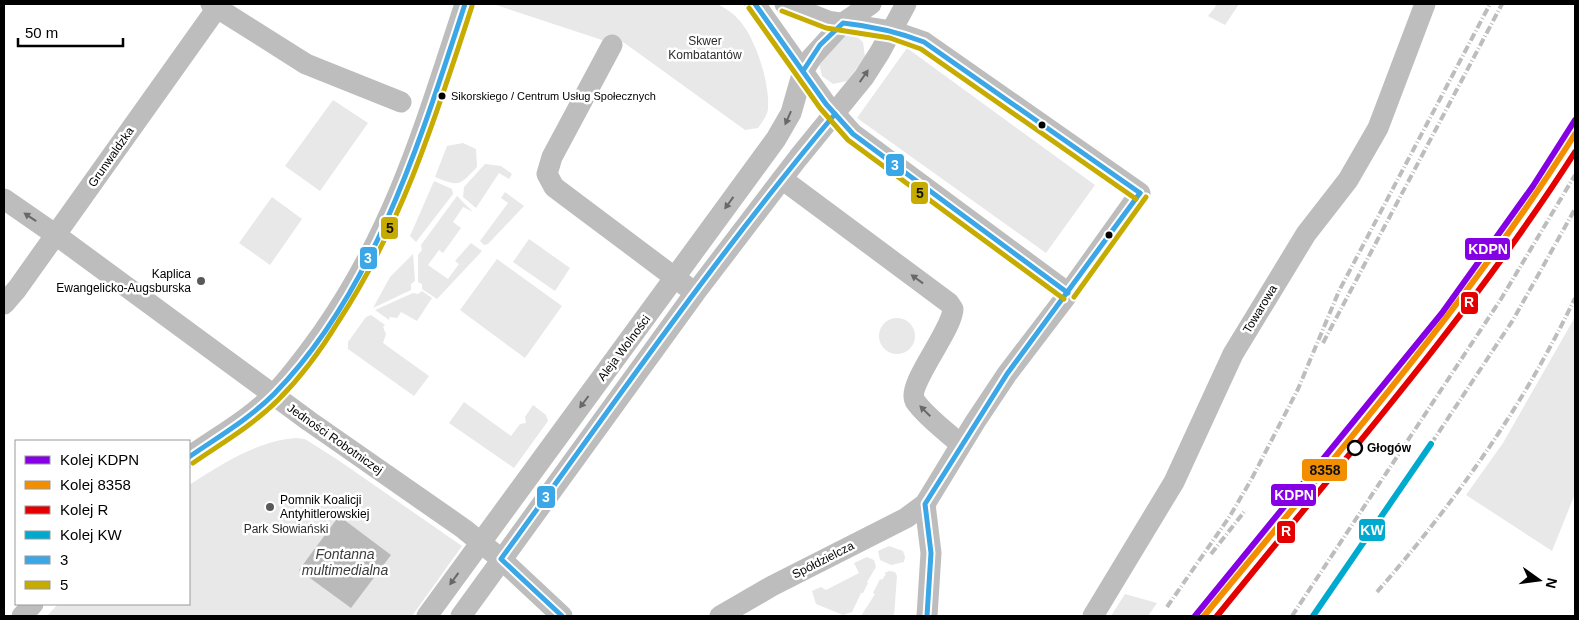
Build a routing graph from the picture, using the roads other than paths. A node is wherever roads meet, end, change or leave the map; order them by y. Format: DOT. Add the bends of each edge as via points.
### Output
graph roads {
  1 [pos="465,4"];
  2 [pos="756,4"];
  3 [pos="785,4"];
  4 [pos="871,4"];
  5 [pos="906,4"];
  6 [pos="1425,4"];
  7 [pos="214,6"];
  8 [pos="843,23"];
  9 [pos="892,31"];
  10 [pos="612,45"];
  11 [pos="803,71"];
  12 [pos="400,102"];
  13 [pos="835,114"];
  14 [pos="782,179"];
  15 [pos="4,199"];
  16 [pos="56,235"];
  17 [pos="676,278"];
  18 [pos="1068,293"];
  19 [pos="695,294"];
  20 [pos="4,304"];
  21 [pos="273,395"];
  22 [pos="960,444"];
  23 [pos="190,456"];
  24 [pos="925,504"];
  25 [pos="480,542"];
  26 [pos="501,559"];
  27 [pos="32,605"];
  28 [pos="22,616"];
  29 [pos="427,616"];
  30 [pos="460,616"];
  31 [pos="562,616"];
  32 [pos="720,616"];
  33 [pos="927,616"];
  34 [pos="1093,616"];
  1 -- 21 [label="street" via="420,140 380,238 336,313"];
  2 -- 11 [label="street"];
  3 -- 8 [label="street" via="817,18"];
  4 -- 8 [label="street"];
  5 -- 9 [label="street"];
  6 -- 34 [label="street, Towarowa" via="1368,147 1348,180 1306,234 1233,354 1174,482"];
  7 -- 12 [label="street" via="306,64"];
  7 -- 16 [label="street, Grunwaldzka"];
  8 -- 9 [label="street"];
  8 -- 11 [label="street, Aleja Wolności" via="820,46"];
  13 -- 9 [label="street, Aleja Wolności, one-way" via="864,77"];
  9 -- 18 [label="street" via="924,42 1140,193"];
  10 -- 17 [label="street" via="552,157 547,174 554,187"];
  11 -- 13 [label="street"];
  11 -- 17 [label="street, Aleja Wolności, one-way" via="786,124"];
  13 -- 14 [label="street, Aleja Wolności"];
  13 -- 18 [label="street" via="853,134"];
  14 -- 19 [label="street, Aleja Wolności"];
  22 -- 14 [label="street, one-way" via="914,400 918,382 950,322 953,309 949,303"];
  16 -- 15 [label="street, Jedności Robotniczej, one-way"];
  16 -- 20 [label="street, Grunwaldzka"];
  16 -- 21 [label="street, Jedności Robotniczej"];
  17 -- 19 [label="street"];
  17 -- 25 [label="street, Aleja Wolności, one-way"];
  18 -- 22 [label="street"];
  19 -- 26 [label="street, Aleja Wolności"];
  21 -- 23 [label="street"];
  21 -- 25 [label="street, Jedności Robotniczej"];
  22 -- 24 [label="street"];
  24 -- 32 [label="street, Spółdzielcza" via="906,518"];
  24 -- 33 [label="street" via="931,553"];
  25 -- 26 [label="street, Jedności Robotniczej"];
  25 -- 29 [label="street, Aleja Wolności, one-way"];
  26 -- 30 [label="street, Aleja Wolności"];
  26 -- 31 [label="street, Jedności Robotniczej"];
  27 -- 28 [label="street"];
}
